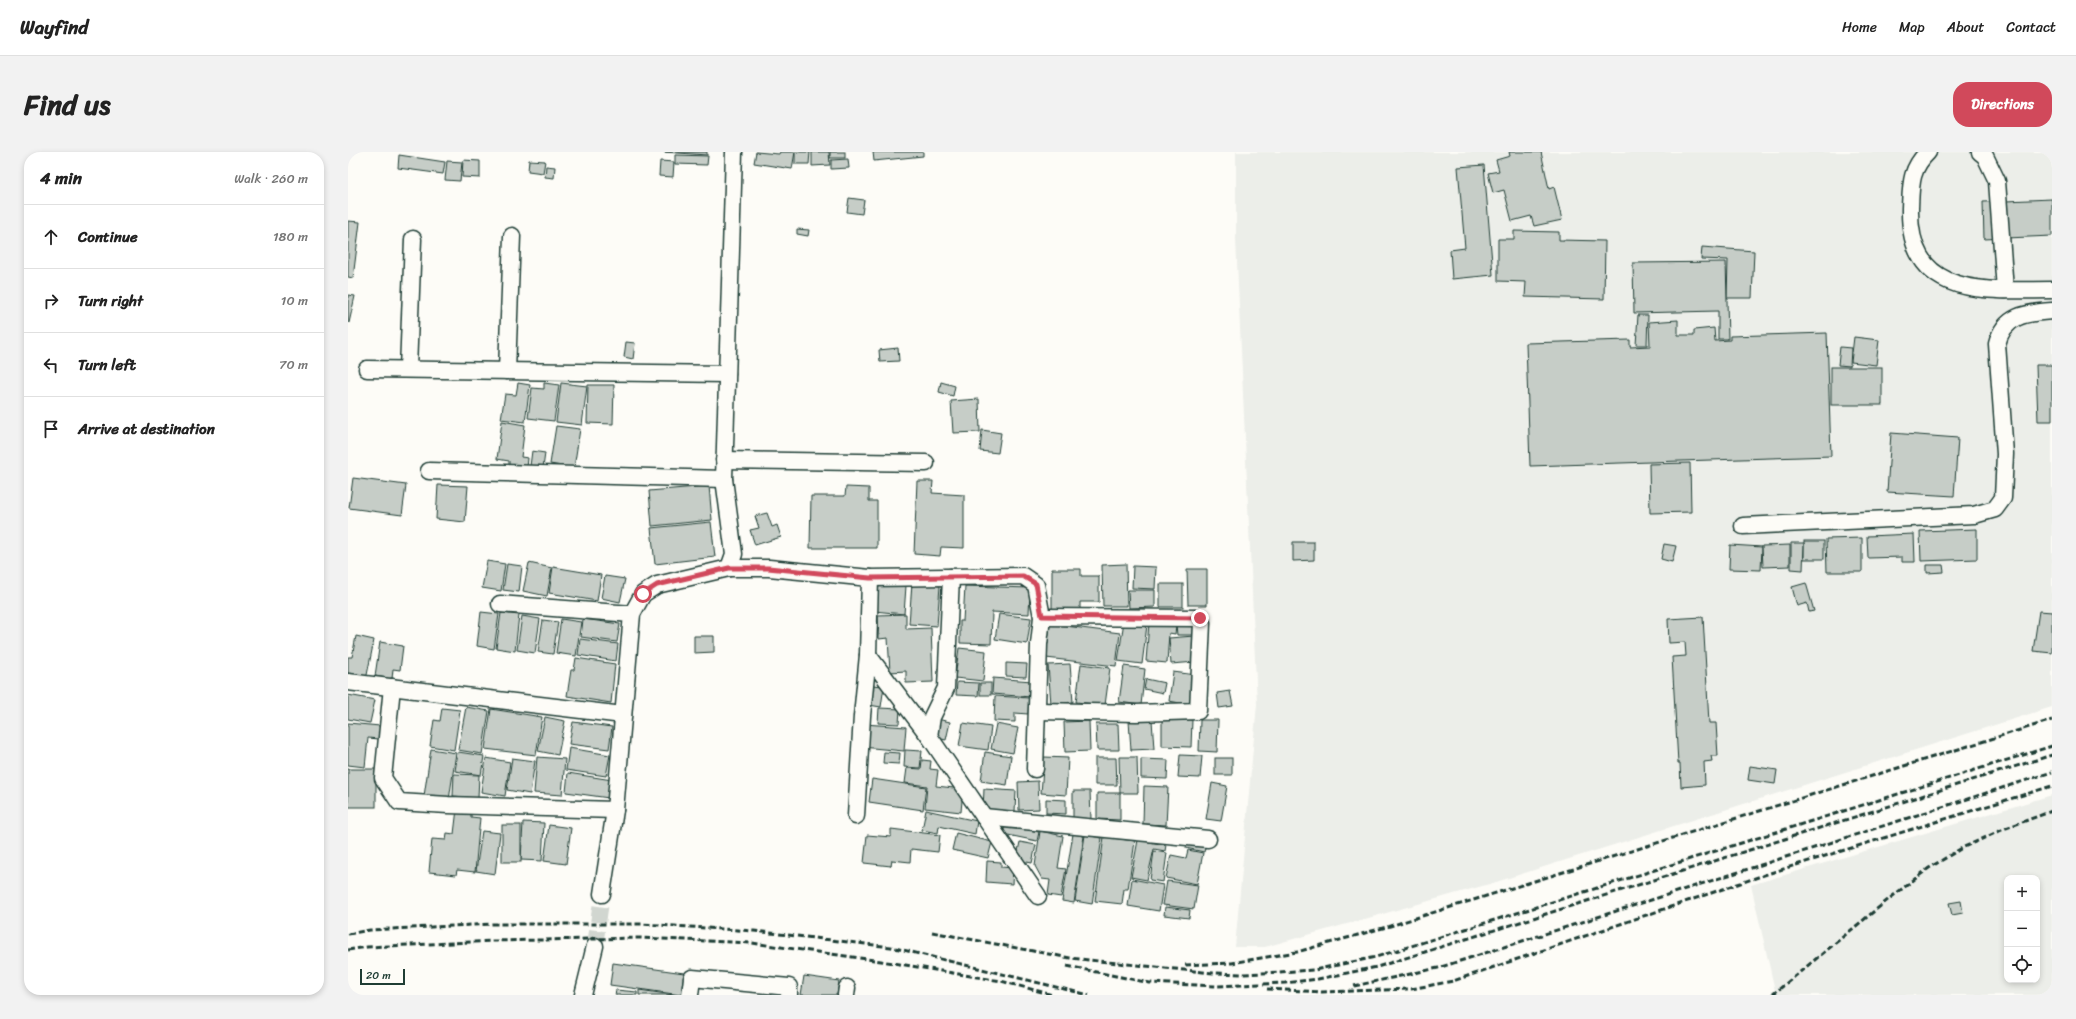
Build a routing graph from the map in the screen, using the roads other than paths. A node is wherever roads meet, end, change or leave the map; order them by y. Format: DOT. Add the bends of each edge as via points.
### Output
graph roads {
  1 [pos="734,152"];
  2 [pos="1928,152"];
  3 [pos="1980,152"];
  4 [pos="512,236"];
  5 [pos="413,239"];
  6 [pos="2005,290"];
  7 [pos="2052,290"];
  8 [pos="2052,311"];
  9 [pos="367,369"];
  10 [pos="408,369"];
  11 [pos="507,371"];
  12 [pos="727,374"];
  13 [pos="724,460"];
  14 [pos="926,463"];
  15 [pos="429,471"];
  16 [pos="724,479"];
  17 [pos="1743,526"];
  18 [pos="729,568"];
  19 [pos="951,577"];
  20 [pos="870,578"];
  21 [pos="500,604"];
  22 [pos="632,614"];
  23 [pos="1042,616"];
  24 [pos="868,655"];
  25 [pos="348,682"];
  26 [pos="392,687"];
  27 [pos="1038,711"];
  28 [pos="623,715"];
  29 [pos="929,736"];
  30 [pos="1035,769"];
  31 [pos="615,810"];
  32 [pos="856,816"];
  33 [pos="984,817"];
  34 [pos="1208,839"];
  35 [pos="602,894"];
  36 [pos="1038,896"];
  37 [pos="595,946"];
  38 [pos="583,995"];
  39 [pos="690,995"];
  40 [pos="789,995"];
  1 -- 12 [label="street"];
  2 -- 6 [label="street" via="1920,159 1911,178 1910,211 1914,244 1924,264 1937,276 1961,286"];
  3 -- 6 [label="street" via="1985,156 1997,181"];
  4 -- 11 [label="street"];
  5 -- 10 [label="street"];
  6 -- 7 [label="street"];
  8 -- 17 [label="street" via="2027,313 2008,322 2000,333 1997,344 2005,454 2003,498 1995,509 1974,515"];
  9 -- 10 [label="street"];
  10 -- 11 [label="street"];
  11 -- 12 [label="street"];
  12 -- 13 [label="street"];
  13 -- 14 [label="street"];
  13 -- 16 [label="street"];
  15 -- 16 [label="street"];
  16 -- 18 [label="street" via="734,554"];
  18 -- 20 [label="street" via="768,568"];
  18 -- 22 [label="street" via="657,585 643,594"];
  19 -- 20 [label="street"];
  19 -- 23 [label="street" via="1023,576 1036,584"];
  19 -- 29 [label="street" via="946,688 932,717"];
  20 -- 24 [label="street"];
  21 -- 22 [label="street"];
  22 -- 28 [label="street"];
  23 -- 27 [label="street"];
  23 -- 27 [label="street" via="1200,618 1200,686 1198,711"];
  24 -- 29 [label="street"];
  24 -- 32 [label="street"];
  25 -- 26 [label="street"];
  26 -- 28 [label="street"];
  26 -- 31 [label="street" via="383,778 399,802"];
  27 -- 30 [label="street"];
  28 -- 31 [label="street"];
  29 -- 33 [label="street"];
  31 -- 35 [label="street"];
  33 -- 34 [label="street"];
  33 -- 36 [label="street"];
  37 -- 38 [label="street"];
  39 -- 40 [label="street" via="692,978 789,987"];
}
